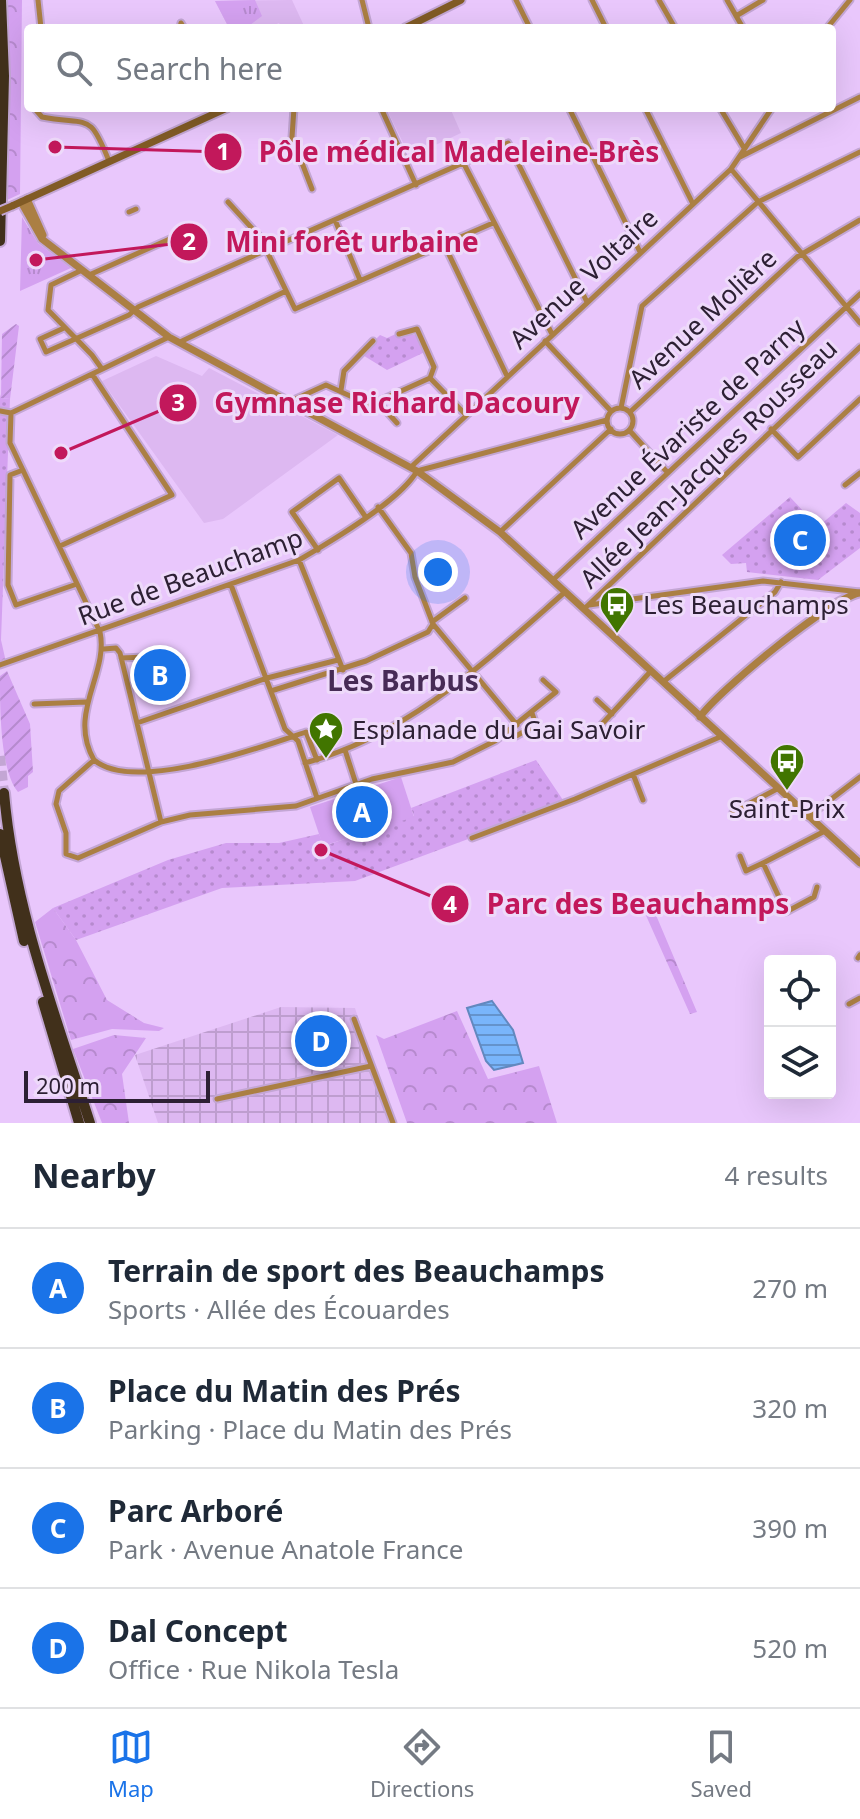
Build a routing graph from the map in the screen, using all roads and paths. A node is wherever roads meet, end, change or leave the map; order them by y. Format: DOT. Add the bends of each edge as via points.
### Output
graph roads {
  1 [pos="1,0"];
  2 [pos="38,0"];
  3 [pos="362,0"];
  4 [pos="461,0"];
  5 [pos="516,0"];
  6 [pos="592,0"];
  7 [pos="659,0"];
  8 [pos="727,0"];
  9 [pos="763,0"];
  10 [pos="850,0"];
  11 [pos="428,16"];
  12 [pos="736,16"];
  13 [pos="41,24"];
  14 [pos="368,24"];
  15 [pos="405,24"];
  16 [pos="413,24"];
  17 [pos="528,24"];
  18 [pos="604,24"];
  19 [pos="673,24"];
  20 [pos="741,24"];
  21 [pos="830,24"];
  22 [pos="860,97"];
  23 [pos="836,109"];
  24 [pos="38,112"];
  25 [pos="203,112"];
  26 [pos="217,112"];
  27 [pos="294,112"];
  28 [pos="383,112"];
  29 [pos="571,112"];
  30 [pos="647,112"];
  31 [pos="722,112"];
  32 [pos="769,112"];
  33 [pos="830,112"];
  34 [pos="206,118"];
  35 [pos="745,148"];
  36 [pos="860,152"];
  37 [pos="739,157"];
  38 [pos="109,161"];
  39 [pos="464,164"];
  40 [pos="731,169"];
  41 [pos="416,185"];
  42 [pos="312,189"];
  43 [pos="24,201"];
  44 [pos="228,202"];
  45 [pos="758,202"];
  46 [pos="693,204"];
  47 [pos="0,211"];
  48 [pos="335,220"];
  49 [pos="860,220"];
  50 [pos="493,223"];
  51 [pos="0,241"];
  52 [pos="174,244"];
  53 [pos="444,244"];
  54 [pos="268,250"];
  55 [pos="640,252"];
  56 [pos="802,254"];
  57 [pos="85,273"];
  58 [pos="360,280"];
  59 [pos="287,291"];
  60 [pos="860,294"];
  61 [pos="587,302"];
  62 [pos="847,307"];
  63 [pos="133,309"];
  64 [pos="860,323"];
  65 [pos="64,328"];
  66 [pos="399,334"];
  67 [pos="552,334"];
  68 [pos="169,337"];
  69 [pos="76,339"];
  70 [pos="373,341"];
  71 [pos="545,341"];
  72 [pos="179,342"];
  73 [pos="860,347"];
  74 [pos="102,369"];
  75 [pos="92,374"];
  76 [pos="507,376"];
  77 [pos="430,378"];
  78 [pos="341,390"];
  79 [pos="860,399"];
  80 [pos="289,402"];
  81 [pos="379,403"];
  82 [pos="621,408"];
  83 [pos="0,411"];
  84 [pos="611,411"];
  85 [pos="630,412"];
  86 [pos="11,413"];
  87 [pos="465,414"];
  88 [pos="607,420"];
  89 [pos="397,423"];
  90 [pos="611,429"];
  91 [pos="771,429"];
  92 [pos="629,430"];
  93 [pos="414,469"];
  94 [pos="23,470"];
  95 [pos="668,473"];
  96 [pos="860,473"];
  97 [pos="845,485"];
  98 [pos="378,507"];
  99 [pos="365,516"];
  100 [pos="500,532"];
  101 [pos="60,546"];
  102 [pos="318,550"];
  103 [pos="299,560"];
  104 [pos="554,579"];
  105 [pos="781,582"];
  106 [pos="77,584"];
  107 [pos="231,585"];
  108 [pos="565,591"];
  109 [pos="860,593"];
  110 [pos="465,598"];
  111 [pos="586,607"];
  112 [pos="432,623"];
  113 [pos="100,632"];
  114 [pos="104,649"];
  115 [pos="121,658"];
  116 [pos="338,660"];
  117 [pos="0,665"];
  118 [pos="343,670"];
  119 [pos="651,671"];
  120 [pos="472,674"];
  121 [pos="165,678"];
  122 [pos="267,678"];
  123 [pos="543,680"];
  124 [pos="663,682"];
  125 [pos="271,691"];
  126 [pos="597,700"];
  127 [pos="86,702"];
  128 [pos="34,704"];
  129 [pos="532,713"];
  130 [pos="612,714"];
  131 [pos="700,717"];
  132 [pos="137,723"];
  133 [pos="602,724"];
  134 [pos="514,727"];
  135 [pos="291,737"];
  136 [pos="720,737"];
  137 [pos="345,750"];
  138 [pos="94,760"];
  139 [pos="317,760"];
  140 [pos="305,763"];
  141 [pos="149,771"];
  142 [pos="633,774"];
  143 [pos="860,777"];
  144 [pos="356,784"];
  145 [pos="777,789"];
  146 [pos="4,793"];
  147 [pos="317,798"];
  148 [pos="643,800"];
  149 [pos="733,812"];
  150 [pos="807,817"];
  151 [pos="161,822"];
  152 [pos="823,832"];
  153 [pos="0,834"];
  154 [pos="472,838"];
  155 [pos="740,856"];
  156 [pos="763,863"];
  157 [pos="860,863"];
  158 [pos="817,887"];
  159 [pos="860,998"];
  160 [pos="849,1004"];
  161 [pos="354,1019"];
  162 [pos="371,1066"];
  163 [pos="71,1068"];
  164 [pos="217,1099"];
  165 [pos="77,1123"];
  166 [pos="90,1123"];
  167 [pos="99,1123"];
  168 [pos="393,1123"];
  1 -- 51 [label="highway"];
  2 -- 13 [label="street"];
  3 -- 14 [label="street"];
  4 -- 11 [label="main road"];
  5 -- 17 [label="street"];
  6 -- 18 [label="street"];
  7 -- 19 [label="street"];
  8 -- 12 [label="street"];
  9 -- 12 [label="street"];
  10 -- 21 [label="street"];
  11 -- 15 [label="main road"];
  11 -- 16 [label="main road"];
  12 -- 20 [label="street"];
  22 -- 23 [label="street"];
  24 -- 38 [label="street" via="95,127"];
  25 -- 34 [label="street"];
  26 -- 34 [label="main road"];
  27 -- 42 [label="street" via="292,137"];
  28 -- 41 [label="street"];
  29 -- 55 [label="street"];
  30 -- 46 [label="street"];
  31 -- 35 [label="street"];
  32 -- 35 [label="street, Avenue Voltaire"];
  33 -- 37 [label="street"];
  34 -- 38 [label="main road"];
  35 -- 37 [label="street, Avenue Voltaire"];
  36 -- 45 [label="street"];
  37 -- 40 [label="street, Avenue Voltaire"];
  38 -- 43 [label="main road"];
  39 -- 41 [label="street"];
  39 -- 50 [label="street"];
  39 -- 61 [label="street" via="508,143"];
  40 -- 45 [label="street"];
  40 -- 46 [label="street, Avenue Voltaire"];
  41 -- 48 [label="street"];
  43 -- 47 [label="main road, bridge"];
  43 -- 57 [label="street" via="45,241"];
  44 -- 54 [label="street"];
  45 -- 56 [label="street"];
  45 -- 82 [label="street" via="639,309"];
  46 -- 55 [label="street, Avenue Voltaire"];
  48 -- 54 [label="street"];
  48 -- 58 [label="street"];
  49 -- 56 [label="street, Avenue Molière"];
  50 -- 53 [label="street"];
  50 -- 67 [label="street"];
  52 -- 57 [label="street" via="172,238"];
  53 -- 58 [label="street"];
  53 -- 76 [label="street"];
  54 -- 59 [label="street"];
  54 -- 63 [label="street"];
  55 -- 61 [label="street, Avenue Voltaire"];
  56 -- 62 [label="street"];
  56 -- 85 [label="street, Avenue Molière"];
  57 -- 63 [label="street"];
  57 -- 65 [label="street" via="51,285 48,310"];
  58 -- 59 [label="street" via="295,309"];
  59 -- 72 [label="street"];
  60 -- 62 [label="street, Avenue Évariste de Parny"];
  61 -- 67 [label="street, Avenue Voltaire"];
  62 -- 64 [label="street"];
  62 -- 95 [label="street, Avenue Évariste de Parny"];
  63 -- 68 [label="street"];
  63 -- 69 [label="street"];
  65 -- 69 [label="street"];
  65 -- 69 [label="street" via="40,339 46,352"];
  66 -- 77 [label="street" via="417,329 434,367"];
  67 -- 71 [label="street, Avenue Voltaire"];
  68 -- 72 [label="street"];
  68 -- 74 [label="street"];
  69 -- 74 [label="street"];
  70 -- 78 [label="street" via="344,371"];
  71 -- 76 [label="street, Avenue Voltaire"];
  71 -- 84 [label="street"];
  72 -- 80 [label="street"];
  73 -- 91 [label="street, Allée Jean-Jacques Rousseau"];
  74 -- 75 [label="street"];
  75 -- 86 [label="street"];
  75 -- 101 [label="street" via="172,495"];
  76 -- 87 [label="street, Avenue Voltaire"];
  77 -- 81 [label="street"];
  77 -- 87 [label="street"];
  78 -- 80 [label="street" via="326,385"];
  78 -- 81 [label="street" via="370,405"];
  79 -- 91 [label="street" via="798,457"];
  80 -- 93 [label="street"];
  81 -- 89 [label="street"];
  82 -- 84 [label="street"];
  82 -- 85 [label="street"];
  83 -- 86 [label="street"];
  84 -- 88 [label="street"];
  85 -- 92 [label="street"];
  86 -- 94 [label="street" via="10,443"];
  87 -- 93 [label="street, Avenue Voltaire"];
  88 -- 90 [label="street"];
  88 -- 93 [label="street"];
  90 -- 92 [label="street"];
  90 -- 100 [label="street"];
  91 -- 111 [label="street, Allée Jean-Jacques Rousseau"];
  92 -- 95 [label="street"];
  93 -- 98 [label="street, Rue de Beauchamp" via="411,482"];
  93 -- 100 [label="street"];
  94 -- 101 [label="street"];
  94 -- 106 [label="street" via="10,475 8,585 16,605"];
  95 -- 104 [label="street, Avenue Évariste de Parny"];
  96 -- 97 [label="street"];
  98 -- 99 [label="street, Rue de Beauchamp"];
  98 -- 112 [label="street" via="411,553"];
  99 -- 102 [label="street, Rue de Beauchamp"];
  99 -- 102 [label="street" via="339,478 292,512"];
  100 -- 104 [label="street"];
  101 -- 106 [label="street"];
  102 -- 103 [label="street, Rue de Beauchamp"];
  103 -- 107 [label="street, Rue de Beauchamp"];
  103 -- 116 [label="street"];
  104 -- 108 [label="street"];
  105 -- 109 [label="street"];
  105 -- 111 [label="street"];
  105 -- 124 [label="street"];
  106 -- 113 [label="street"];
  107 -- 113 [label="street, Rue de Beauchamp"];
  107 -- 122 [label="street"];
  108 -- 111 [label="street"];
  108 -- 120 [label="street"];
  109 -- 131 [label="street" via="822,610"];
  110 -- 112 [label="street"];
  111 -- 119 [label="street"];
  112 -- 118 [label="street" via="428,632"];
  112 -- 120 [label="street"];
  113 -- 114 [label="street"];
  113 -- 117 [label="street, Rue de Beauchamp"];
  114 -- 115 [label="street" via="116,648"];
  114 -- 127 [label="street"];
  115 -- 121 [label="street" via="146,657 153,676"];
  115 -- 132 [label="street"];
  116 -- 118 [label="street"];
  116 -- 122 [label="street"];
  118 -- 125 [label="street"];
  119 -- 124 [label="street"];
  119 -- 130 [label="street"];
  120 -- 134 [label="street"];
  120 -- 137 [label="street" via="423,711"];
  122 -- 125 [label="street"];
  122 -- 132 [label="street"];
  123 -- 129 [label="street" via="556,692"];
  124 -- 131 [label="street"];
  125 -- 135 [label="street"];
  126 -- 130 [label="street"];
  127 -- 128 [label="street"];
  127 -- 138 [label="street" via="86,743"];
  129 -- 134 [label="street"];
  129 -- 134 [label="street" via="536,725 516,736"];
  130 -- 133 [label="street"];
  131 -- 136 [label="street"];
  132 -- 141 [label="street"];
  134 -- 144 [label="street" via="453,762"];
  135 -- 139 [label="street" via="306,732"];
  135 -- 140 [label="street" via="298,741"];
  135 -- 141 [label="street" via="201,764"];
  136 -- 142 [label="street"];
  136 -- 145 [label="street"];
  137 -- 139 [label="street"];
  137 -- 144 [label="street"];
  138 -- 141 [label="street" via="116,771"];
  138 -- 151 [label="street" via="59,791 56,804 66,833 66,854 82,859"];
  139 -- 140 [label="street"];
  140 -- 147 [label="street"];
  141 -- 151 [label="street"];
  142 -- 148 [label="street"];
  142 -- 154 [label="street"];
  143 -- 150 [label="street"];
  144 -- 147 [label="street"];
  145 -- 149 [label="street"];
  145 -- 150 [label="street"];
  146 -- 163 [label="highway" via="8,839 28,927"];
  147 -- 151 [label="street" via="296,806"];
  150 -- 152 [label="street"];
  152 -- 156 [label="street"];
  152 -- 157 [label="street"];
  153 -- 165 [label="highway" via="12,898"];
  155 -- 156 [label="street" via="746,871"];
  156 -- 158 [label="street" via="786,912 814,897"];
  159 -- 160 [label="street"];
  161 -- 162 [label="street"];
  162 -- 164 [label="street"];
  162 -- 168 [label="street"];
  163 -- 166 [label="highway"];
  163 -- 167 [label="highway"];
}
